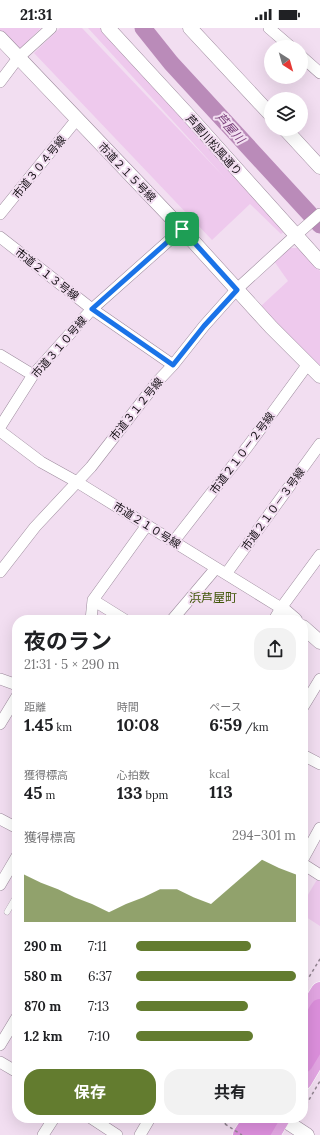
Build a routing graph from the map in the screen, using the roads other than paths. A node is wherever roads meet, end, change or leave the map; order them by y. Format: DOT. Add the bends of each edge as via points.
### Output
graph roads {
  1 [pos="51,28"];
  2 [pos="108,28"];
  3 [pos="190,28"];
  4 [pos="269,28"];
  5 [pos="0,38"];
  6 [pos="283,40"];
  7 [pos="18,58"];
  8 [pos="308,62"];
  9 [pos="320,73"];
  10 [pos="0,82"];
  11 [pos="264,107"];
  12 [pos="77,119"];
  13 [pos="291,136"];
  14 [pos="320,167"];
  15 [pos="0,214"];
  16 [pos="320,214"];
  17 [pos="182,229"];
  18 [pos="297,234"];
  19 [pos="0,237"];
  20 [pos="320,262"];
  21 [pos="237,290"];
  22 [pos="92,309"];
  23 [pos="0,355"];
  24 [pos="308,364"];
  25 [pos="173,365"];
  26 [pos="33,375"];
  27 [pos="320,376"];
  28 [pos="0,427"];
  29 [pos="0,430"];
  30 [pos="320,444"];
  31 [pos="77,482"];
  32 [pos="147,526"];
  33 [pos="174,541"];
  34 [pos="320,555"];
  35 [pos="216,568"];
  36 [pos="0,572"];
  37 [pos="226,574"];
  38 [pos="93,600"];
  39 [pos="278,614"];
  40 [pos="92,615"];
  41 [pos="117,615"];
  42 [pos="176,615"];
  43 [pos="308,631"];
  44 [pos="320,642"];
  45 [pos="320,679"];
  46 [pos="0,680"];
  47 [pos="12,684"];
  48 [pos="308,699"];
  49 [pos="12,704"];
  50 [pos="0,724"];
  51 [pos="308,758"];
  52 [pos="320,764"];
  53 [pos="0,818"];
  54 [pos="12,825"];
  55 [pos="320,828"];
  56 [pos="308,850"];
  57 [pos="12,865"];
  58 [pos="308,867"];
  59 [pos="320,875"];
  60 [pos="0,885"];
  61 [pos="12,904"];
  62 [pos="7,912"];
  63 [pos="311,1005"];
  64 [pos="308,1017"];
  65 [pos="12,1025"];
  66 [pos="320,1034"];
  67 [pos="0,1045"];
  68 [pos="320,1052"];
  69 [pos="308,1054"];
  70 [pos="0,1062"];
  71 [pos="12,1069"];
  72 [pos="308,1072"];
  73 [pos="51,1123"];
  74 [pos="98,1123"];
  75 [pos="147,1123"];
  76 [pos="236,1123"];
  77 [pos="251,1123"];
  78 [pos="266,1123"];
  79 [pos="278,1123"];
  80 [pos="289,1123"];
  81 [pos="228,1130"];
  82 [pos="43,1135"];
  83 [pos="117,1135"];
  84 [pos="140,1135"];
  85 [pos="243,1135"];
  86 [pos="259,1135"];
  87 [pos="271,1135"];
  88 [pos="307,1135"];
  1 -- 7 [label="street"];
  2 -- 18 [label="street, 芦屋川松風通り"];
  3 -- 11 [label="street"];
  4 -- 6 [label="street"];
  5 -- 7 [label="street, 市道２１５号線"];
  7 -- 10 [label="street"];
  7 -- 12 [label="street, 市道２１５号線"];
  8 -- 9 [label="street"];
  12 -- 15 [label="street, 市道３０４号線"];
  12 -- 17 [label="street, 市道２１５号線"];
  13 -- 14 [label="street"];
  16 -- 18 [label="street, 市道３１２号線"];
  17 -- 21 [label="street, 市道２１５号線"];
  17 -- 22 [label="street, 市道３１０号線"];
  18 -- 20 [label="street, 芦屋川松風通り"];
  18 -- 21 [label="street, 市道３１２号線"];
  19 -- 22 [label="street, 市道２１３号線"];
  21 -- 24 [label="street, 市道２１５号線"];
  21 -- 25 [label="street, 市道３１２号線"];
  22 -- 25 [label="street, 市道２１３号線"];
  22 -- 26 [label="street, 市道３１０号線"];
  23 -- 26 [label="street"];
  24 -- 27 [label="street, 市道２１５号線"];
  24 -- 33 [label="street, 市道２１０－２号線"];
  25 -- 31 [label="street, 市道３１２号線"];
  26 -- 28 [label="street, 市道３１０号線"];
  29 -- 31 [label="street, 市道２１０号線" via="41,462"];
  30 -- 37 [label="street, 市道２１０－３号線"];
  31 -- 32 [label="street, 市道２１０号線"];
  31 -- 36 [label="street, 市道３１２号線" via="35,527"];
  32 -- 33 [label="street, 市道２１０号線"];
  32 -- 38 [label="street"];
  33 -- 35 [label="street, 市道２１０号線"];
  34 -- 39 [label="street"];
  35 -- 37 [label="street, 市道２１０号線"];
  35 -- 42 [label="street"];
  37 -- 39 [label="street, 市道２１０号線"];
  38 -- 40 [label="street"];
  38 -- 41 [label="street"];
  43 -- 44 [label="street"];
  45 -- 48 [label="street"];
  46 -- 47 [label="street"];
  49 -- 50 [label="street"];
  51 -- 52 [label="street"];
  53 -- 54 [label="street"];
  55 -- 56 [label="street"];
  57 -- 60 [label="street"];
  58 -- 59 [label="street"];
  61 -- 62 [label="lane"];
  63 -- 64 [label="highway"];
  65 -- 67 [label="street"];
  66 -- 69 [label="highway"];
  68 -- 72 [label="highway"];
  70 -- 71 [label="street"];
  73 -- 82 [label="street"];
  74 -- 83 [label="street"];
  75 -- 84 [label="street"];
  76 -- 81 [label="highway"];
  77 -- 85 [label="highway"];
  78 -- 86 [label="highway"];
  79 -- 87 [label="highway"];
  80 -- 88 [label="street"];
}
